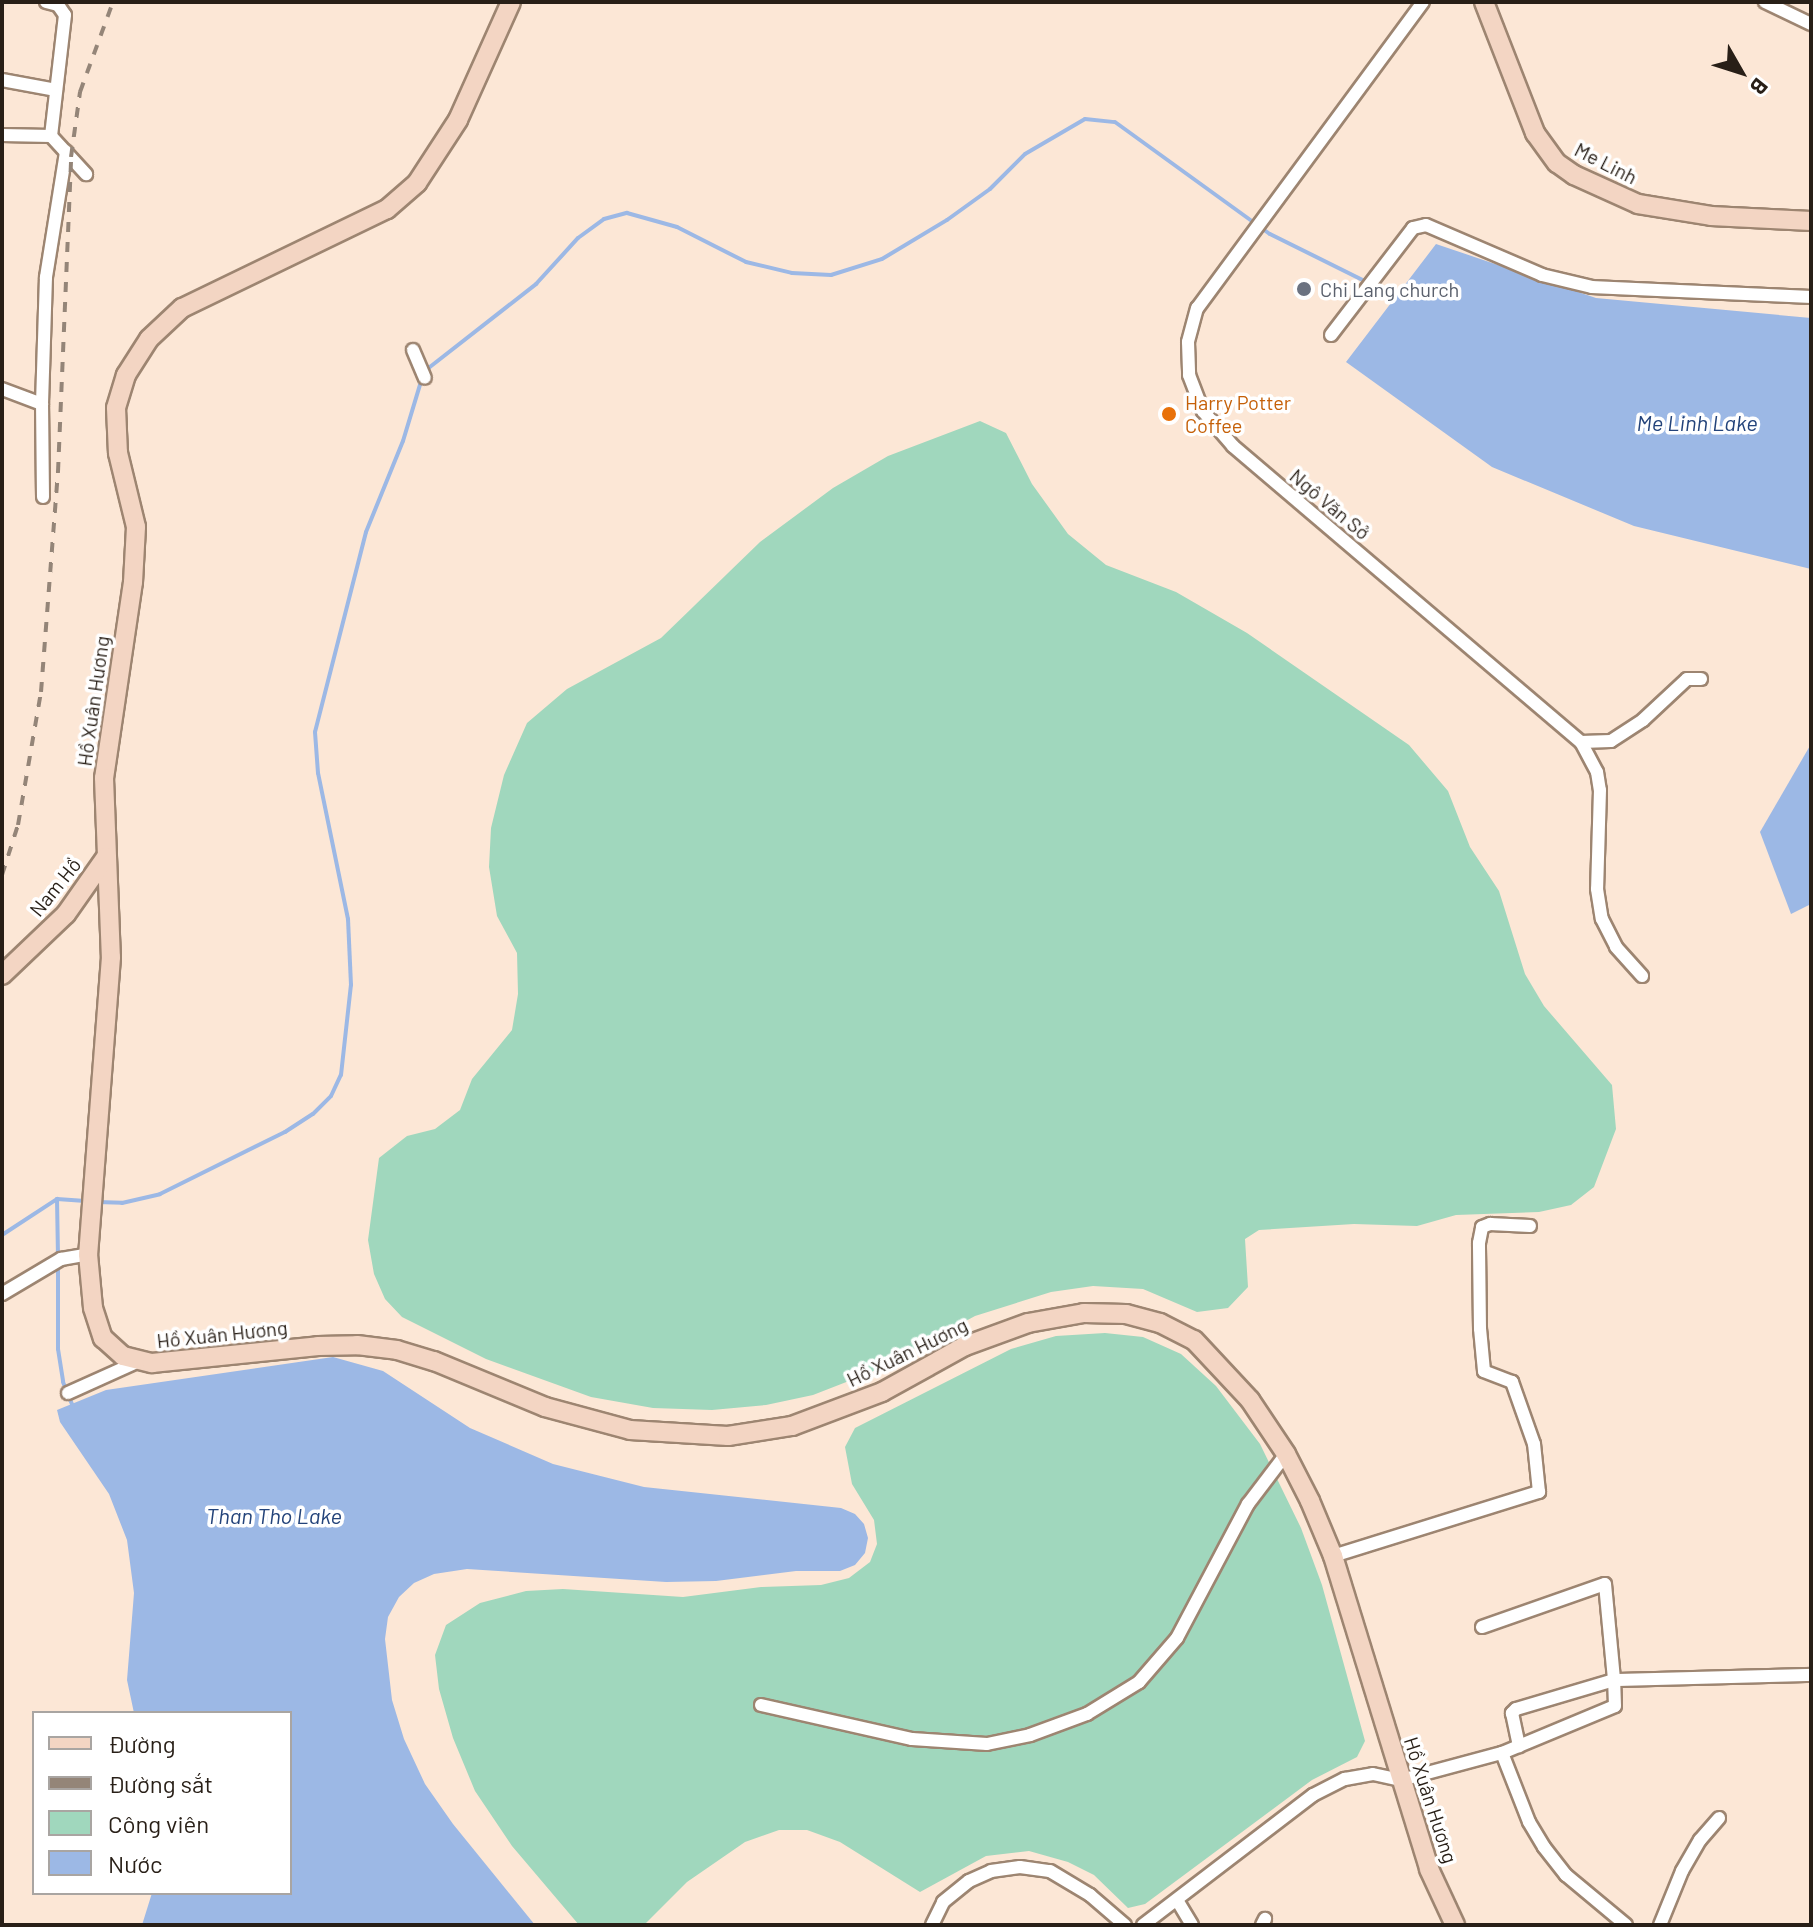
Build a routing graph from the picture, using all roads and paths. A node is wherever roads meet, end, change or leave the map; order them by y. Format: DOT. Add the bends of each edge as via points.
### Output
graph roads {
  1 [pos="46,2"];
  2 [pos="511,2"];
  3 [pos="1423,2"];
  4 [pos="1484,2"];
  5 [pos="1765,2"];
  6 [pos="1811,24"];
  7 [pos="2,80"];
  8 [pos="56,90"];
  9 [pos="2,135"];
  10 [pos="51,136"];
  11 [pos="66,152"];
  12 [pos="86,174"];
  13 [pos="1811,221"];
  14 [pos="1811,297"];
  15 [pos="1331,335"];
  16 [pos="413,350"];
  17 [pos="425,378"];
  18 [pos="2,389"];
  19 [pos="42,404"];
  20 [pos="43,497"];
  21 [pos="1701,679"];
  22 [pos="1581,742"];
  23 [pos="106,857"];
  24 [pos="2,975"];
  25 [pos="1642,976"];
  26 [pos="1530,1226"];
  27 [pos="89,1246"];
  28 [pos="2,1294"];
  29 [pos="137,1362"];
  30 [pos="68,1393"];
  31 [pos="1286,1454"];
  32 [pos="1333,1556"];
  33 [pos="1482,1627"];
  34 [pos="1810,1675"];
  35 [pos="1614,1680"];
  36 [pos="761,1705"];
  37 [pos="1519,1746"];
  38 [pos="1502,1753"];
  39 [pos="1401,1780"];
  40 [pos="1719,1818"];
  41 [pos="1177,1900"];
  42 [pos="932,1925"];
  43 [pos="1125,1925"];
  44 [pos="1143,1925"];
  45 [pos="1192,1925"];
  46 [pos="1455,1925"];
  47 [pos="1626,1925"];
  48 [pos="1660,1925"];
  1 -- 8 [label="street" via="58,5 65,15"];
  2 -- 23 [label="main road, Hồ Xuân Hương" via="458,120 417,183 387,209 182,308 149,339 126,375 116,408 118,453 136,527 104,778"];
  3 -- 22 [label="street, Ngô Văn Sở" via="1197,308 1191,324 1189,375 1215,428"];
  4 -- 13 [label="main road, Me Linh" via="1535,133 1574,175 1638,204 1711,216"];
  5 -- 6 [label="street"];
  7 -- 8 [label="street"];
  8 -- 10 [label="street"];
  9 -- 10 [label="street"];
  10 -- 11 [label="street"];
  11 -- 12 [label="street"];
  11 -- 19 [label="street" via="46,277"];
  14 -- 15 [label="street" via="1592,287 1542,275 1426,225 1413,228"];
  16 -- 17 [label="street"];
  18 -- 19 [label="street"];
  19 -- 20 [label="street"];
  21 -- 22 [label="street" via="1687,679 1611,741"];
  22 -- 25 [label="street, Ngô Văn Sở" via="1600,790 1597,889 1602,919 1616,947"];
  23 -- 24 [label="main road, Nam Hồ" via="66,914"];
  23 -- 27 [label="main road, Hồ Xuân Hương" via="111,957"];
  26 -- 32 [label="street" via="1482,1227 1480,1329 1484,1371 1512,1382 1534,1444 1539,1492"];
  27 -- 28 [label="street" via="35,1271"];
  27 -- 29 [label="main road, Hồ Xuân Hương" via="97,1326 111,1348"];
  29 -- 30 [label="street"];
  29 -- 31 [label="main road, Hồ Xuân Hương" via="360,1345 434,1361 545,1407 630,1430 728,1436 817,1417 882,1392 965,1346 1028,1323 1084,1313 1126,1314 1194,1340 1250,1400"];
  31 -- 32 [label="main road, Hồ Xuân Hương"];
  31 -- 36 [label="street" via="1248,1504 1177,1638 1139,1682 1087,1714 987,1744 912,1739"];
  32 -- 39 [label="main road, Hồ Xuân Hương"];
  33 -- 35 [label="street" via="1605,1584"];
  34 -- 35 [label="street"];
  35 -- 37 [label="street" via="1615,1706"];
  35 -- 37 [label="street" via="1516,1709 1512,1713"];
  37 -- 38 [label="street"];
  38 -- 39 [label="street"];
  38 -- 47 [label="street" via="1544,1847 1566,1875"];
  39 -- 41 [label="street" via="1359,1776 1313,1795"];
  39 -- 46 [label="main road, Hồ Xuân Hương" via="1429,1869"];
  40 -- 48 [label="street" via="1682,1871"];
  41 -- 44 [label="street"];
  41 -- 45 [label="street"];
  42 -- 43 [label="street" via="943,1902 969,1881 1020,1867 1050,1871"];
}
